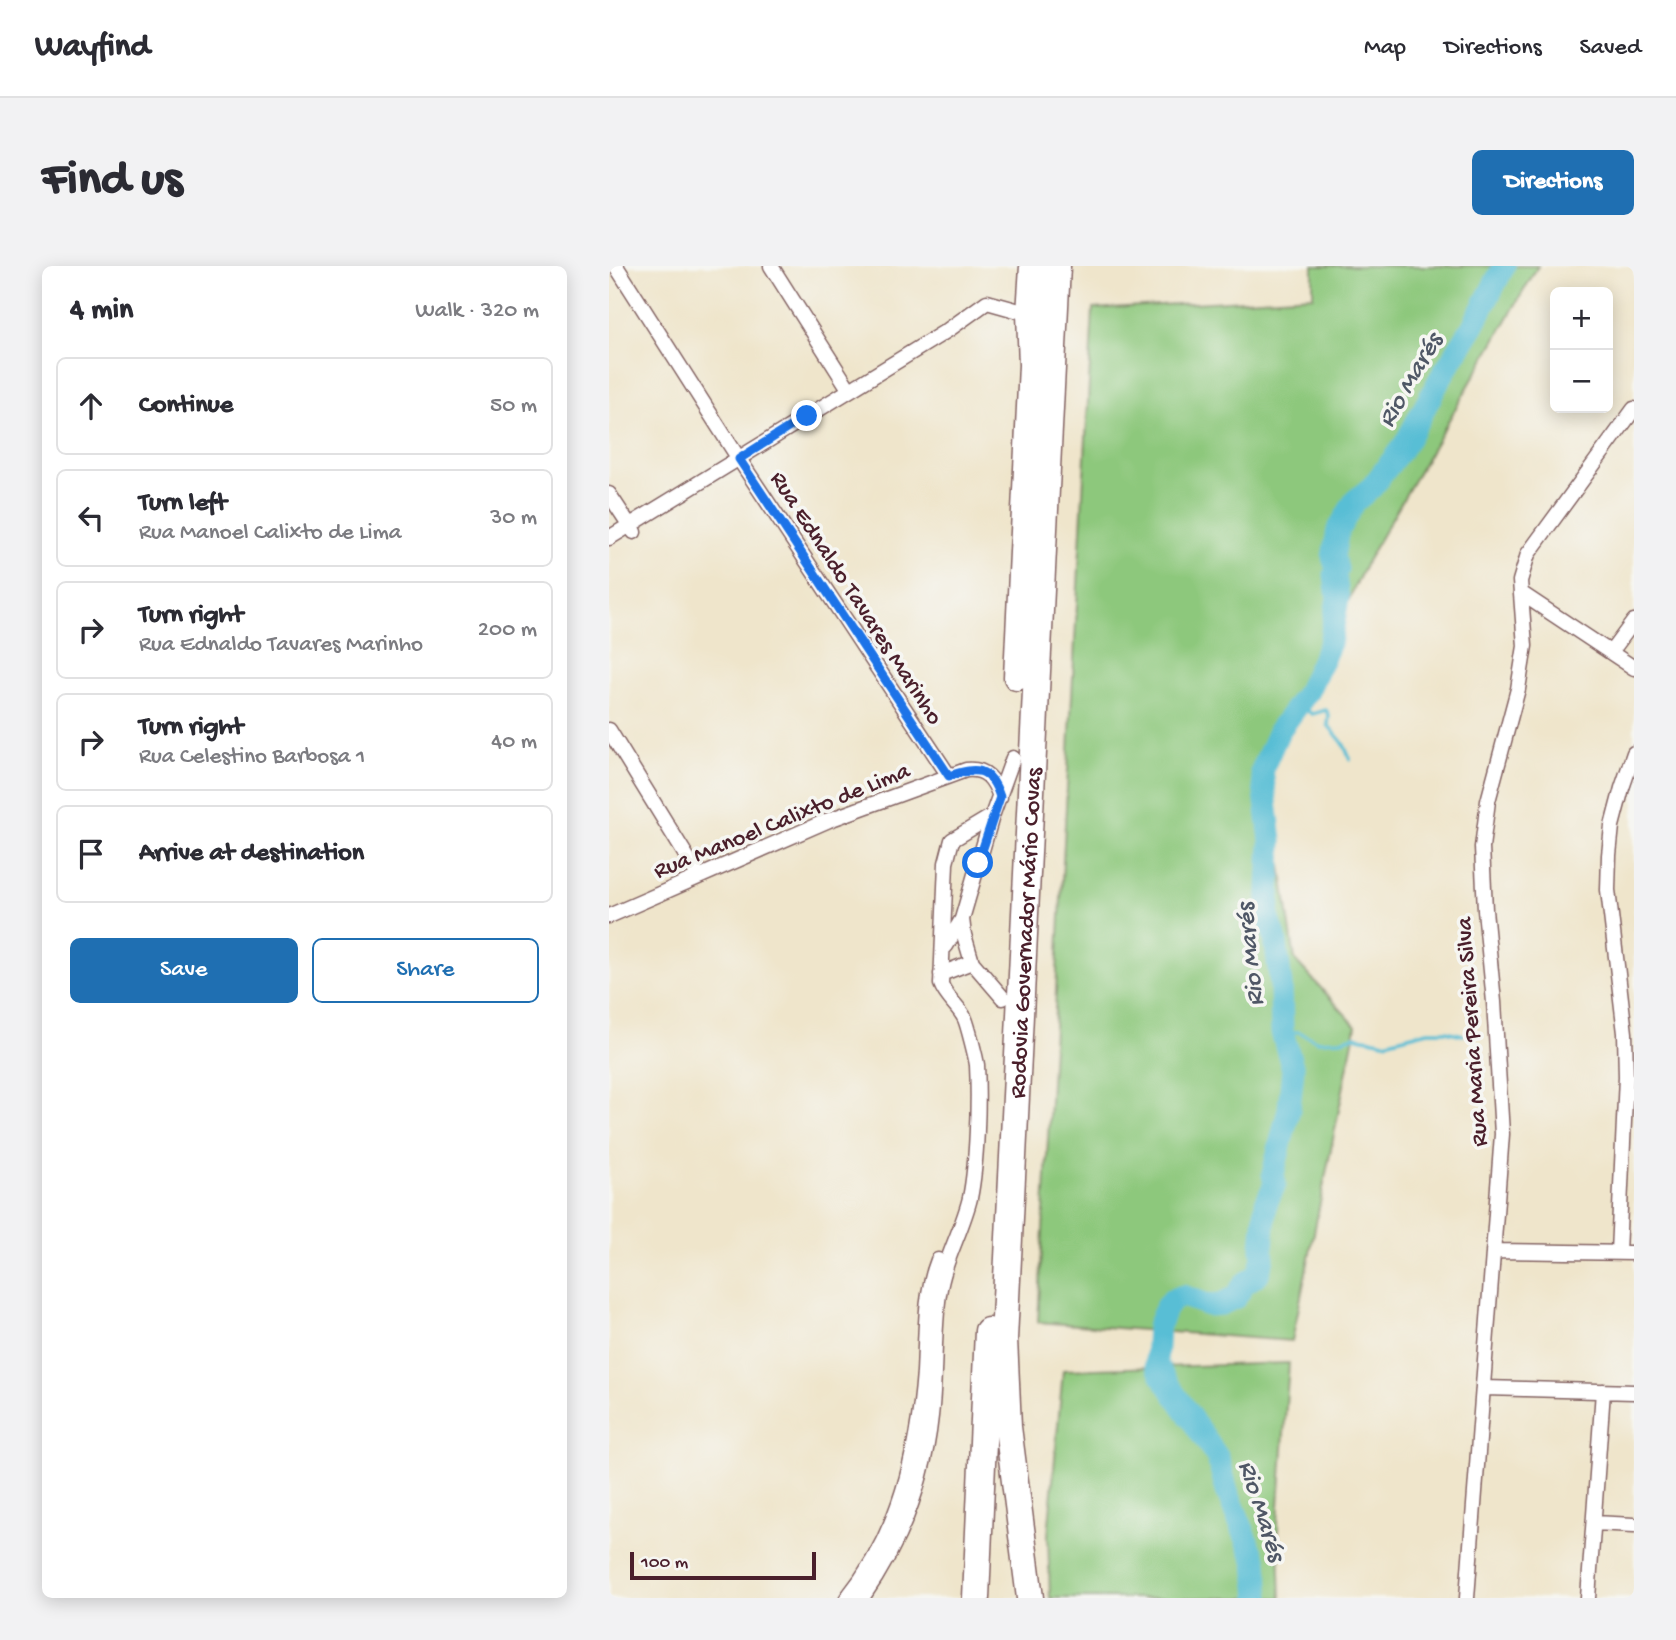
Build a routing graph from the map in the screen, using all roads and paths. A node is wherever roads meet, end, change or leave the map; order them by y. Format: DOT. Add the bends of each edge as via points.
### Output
graph roads {
  1 [pos="616,266"];
  2 [pos="771,266"];
  3 [pos="1033,266"];
  4 [pos="1057,266"];
  5 [pos="1030,314"];
  6 [pos="849,389"];
  7 [pos="1634,408"];
  8 [pos="739,459"];
  9 [pos="609,494"];
  10 [pos="632,529"];
  11 [pos="609,538"];
  12 [pos="1521,593"];
  13 [pos="1634,621"];
  14 [pos="1611,652"];
  15 [pos="1634,668"];
  16 [pos="609,730"];
  17 [pos="1634,753"];
  18 [pos="1013,758"];
  19 [pos="949,776"];
  20 [pos="1000,797"];
  21 [pos="992,816"];
  22 [pos="698,875"];
  23 [pos="609,916"];
  24 [pos="962,919"];
  25 [pos="944,951"];
  26 [pos="972,962"];
  27 [pos="941,974"];
  28 [pos="1003,998"];
  29 [pos="974,1055"];
  30 [pos="1628,1119"];
  31 [pos="1493,1251"];
  32 [pos="1618,1252"];
  33 [pos="1634,1253"];
  34 [pos="1483,1388"];
  35 [pos="1603,1391"];
  36 [pos="1634,1392"];
  37 [pos="1594,1523"];
  38 [pos="1634,1525"];
  39 [pos="847,1598"];
  40 [pos="862,1598"];
  41 [pos="976,1598"];
  42 [pos="1030,1598"];
  43 [pos="1467,1598"];
  44 [pos="1588,1598"];
  1 -- 8 [label="street, Rua Ednaldo Tavares Marinho"];
  2 -- 6 [label="street"];
  3 -- 5 [label="highway, Rodovia Governador Mário Covas"];
  4 -- 42 [label="highway, Rodovia Governador Mário Covas" via="1004,1339 1009,1438"];
  5 -- 6 [label="street" via="987,302"];
  5 -- 18 [label="highway, Rodovia Governador Mário Covas" via="1033,365"];
  6 -- 8 [label="street"];
  7 -- 12 [label="street, Rua Maria Pereira Silva" via="1528,554"];
  8 -- 10 [label="street"];
  8 -- 19 [label="street, Rua Ednaldo Tavares Marinho"];
  9 -- 10 [label="street"];
  10 -- 11 [label="street"];
  12 -- 14 [label="street"];
  12 -- 31 [label="street, Rua Maria Pereira Silva" via="1525,646 1488,801 1482,847 1502,1134"];
  13 -- 14 [label="street"];
  14 -- 15 [label="street"];
  16 -- 22 [label="street"];
  17 -- 30 [label="street" via="1612,826 1608,890 1625,1033"];
  18 -- 20 [label="street"];
  18 -- 28 [label="highway, Rodovia Governador Mário Covas"];
  19 -- 20 [label="street, Rua Manoel Calixto de Lima" via="980,771 992,779"];
  19 -- 22 [label="street, Rua Manoel Calixto de Lima"];
  20 -- 21 [label="street"];
  21 -- 24 [label="street"];
  21 -- 25 [label="street" via="956,836 949,846"];
  22 -- 23 [label="street, Rua Manoel Calixto de Lima"];
  24 -- 25 [label="street"];
  24 -- 26 [label="street"];
  25 -- 27 [label="street"];
  26 -- 27 [label="street"];
  26 -- 28 [label="street"];
  27 -- 29 [label="street" via="945,995 965,1020"];
  28 -- 41 [label="highway, Rodovia Governador Mário Covas"];
  29 -- 39 [label="street" via="970,1061 964,1191 930,1286 912,1461 884,1539"];
  29 -- 40 [label="street" via="972,1185 939,1294 925,1450 904,1525"];
  30 -- 32 [label="street"];
  31 -- 32 [label="street"];
  31 -- 34 [label="street, Rua Maria Pereira Silva"];
  32 -- 33 [label="street"];
  34 -- 35 [label="street"];
  34 -- 43 [label="street, Rua Maria Pereira Silva"];
  35 -- 36 [label="street"];
  35 -- 37 [label="street"];
  37 -- 38 [label="street"];
  37 -- 44 [label="street"];
}
